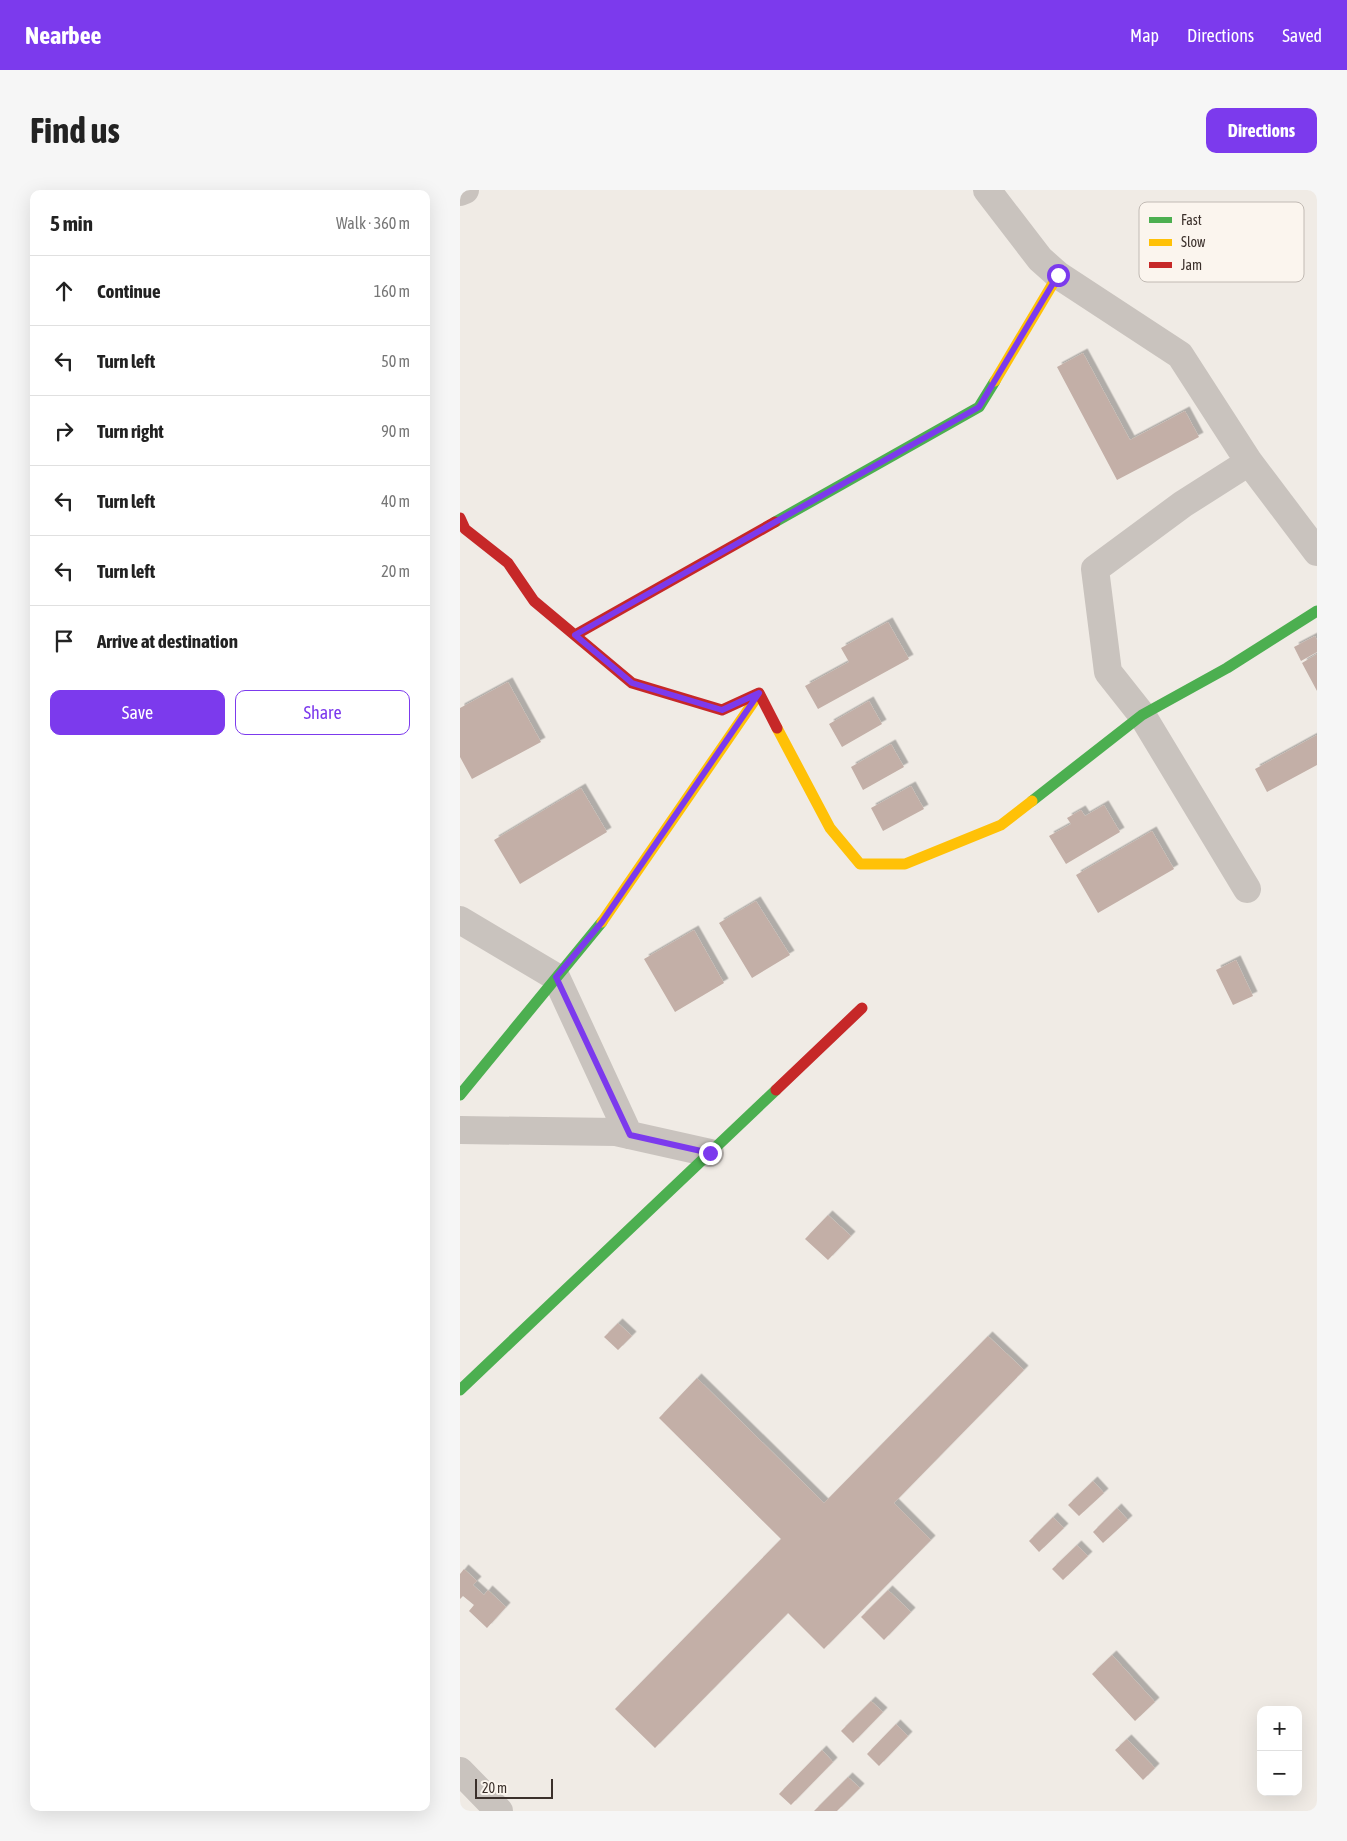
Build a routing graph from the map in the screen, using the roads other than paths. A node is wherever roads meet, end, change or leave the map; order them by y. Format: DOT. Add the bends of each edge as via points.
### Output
graph roads {
  1 [pos="465,190"];
  2 [pos="987,190"];
  3 [pos="460,192"];
  4 [pos="1058,275"];
  5 [pos="1250,462"];
  6 [pos="460,518"];
  7 [pos="1317,552"];
  8 [pos="1317,611"];
  9 [pos="575,635"];
  10 [pos="759,693"];
  11 [pos="1142,715"];
  12 [pos="1247,890"];
  13 [pos="460,920"];
  14 [pos="556,977"];
  15 [pos="862,1008"];
  16 [pos="460,1095"];
  17 [pos="460,1130"];
  18 [pos="630,1135"];
  19 [pos="710,1153"];
  20 [pos="460,1390"];
  21 [pos="460,1771"];
  22 [pos="499,1811"];
  1 -- 3 [label="street"];
  2 -- 4 [label="street" via="1040,259"];
  4 -- 5 [label="street" via="1180,355"];
  4 -- 9 [label="street" via="979,407"];
  5 -- 7 [label="street"];
  5 -- 11 [label="street" via="1182,504 1095,569 1108,672"];
  6 -- 9 [label="street" via="466,529 508,563 534,601"];
  8 -- 11 [label="street" via="1227,668"];
  9 -- 10 [label="street" via="632,683 722,710"];
  10 -- 11 [label="street" via="830,828 860,864 905,864 1001,825"];
  10 -- 14 [label="street" via="602,922"];
  11 -- 12 [label="street"];
  13 -- 14 [label="street"];
  14 -- 16 [label="street"];
  14 -- 18 [label="street"];
  15 -- 19 [label="street"];
  17 -- 18 [label="street" via="616,1132"];
  18 -- 19 [label="street"];
  19 -- 20 [label="street"];
  21 -- 22 [label="street"];
}
